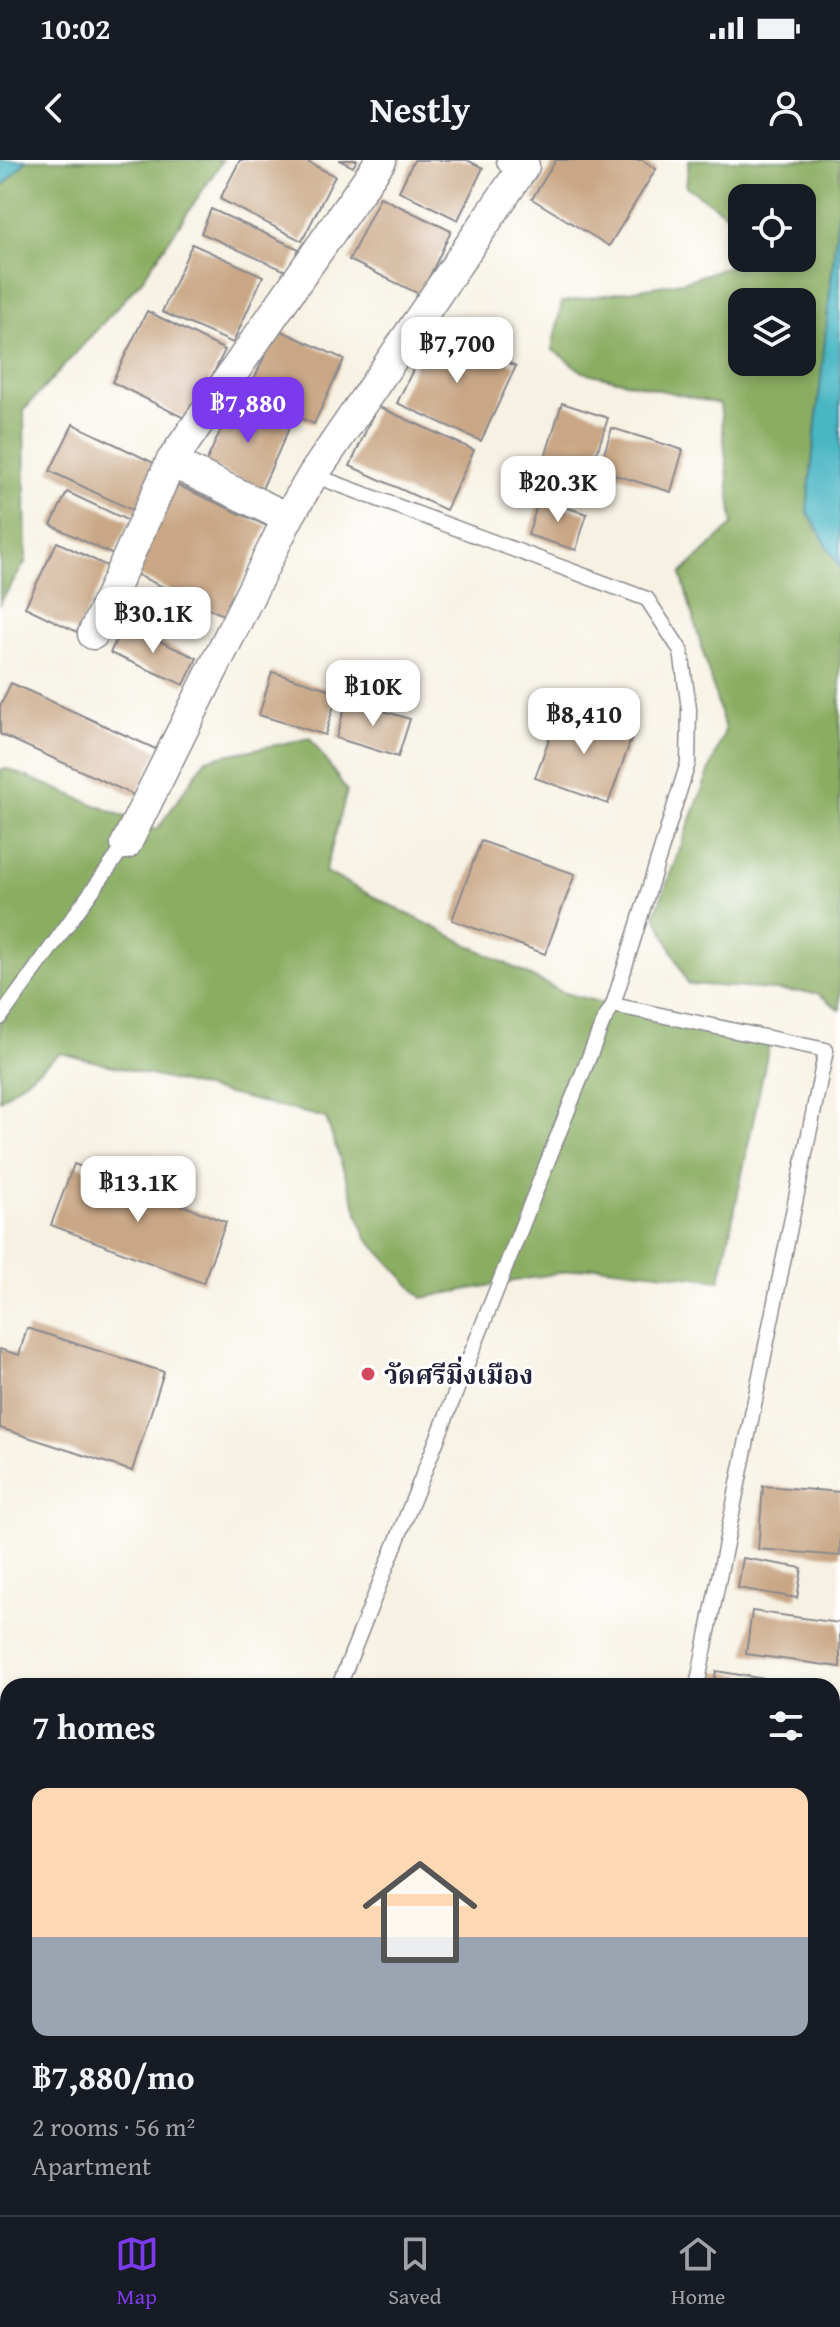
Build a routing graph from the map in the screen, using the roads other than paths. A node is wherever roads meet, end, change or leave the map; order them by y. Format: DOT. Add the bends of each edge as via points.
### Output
graph roads {
  1 [pos="381,160"];
  2 [pos="512,160"];
  3 [pos="171,462"];
  4 [pos="313,475"];
  5 [pos="288,518"];
  6 [pos="93,634"];
  7 [pos="126,844"];
  8 [pos="613,1005"];
  9 [pos="0,1018"];
  10 [pos="342,1678"];
  11 [pos="699,1678"];
  1 -- 3 [label="street"];
  2 -- 4 [label="street" via="524,166"];
  3 -- 5 [label="street"];
  3 -- 6 [label="street"];
  4 -- 5 [label="street"];
  4 -- 8 [label="lane" via="647,599 681,651 689,709 688,763"];
  5 -- 7 [label="street"];
  7 -- 9 [label="lane"];
  8 -- 10 [label="lane"];
  8 -- 11 [label="lane" via="826,1050"];
}
